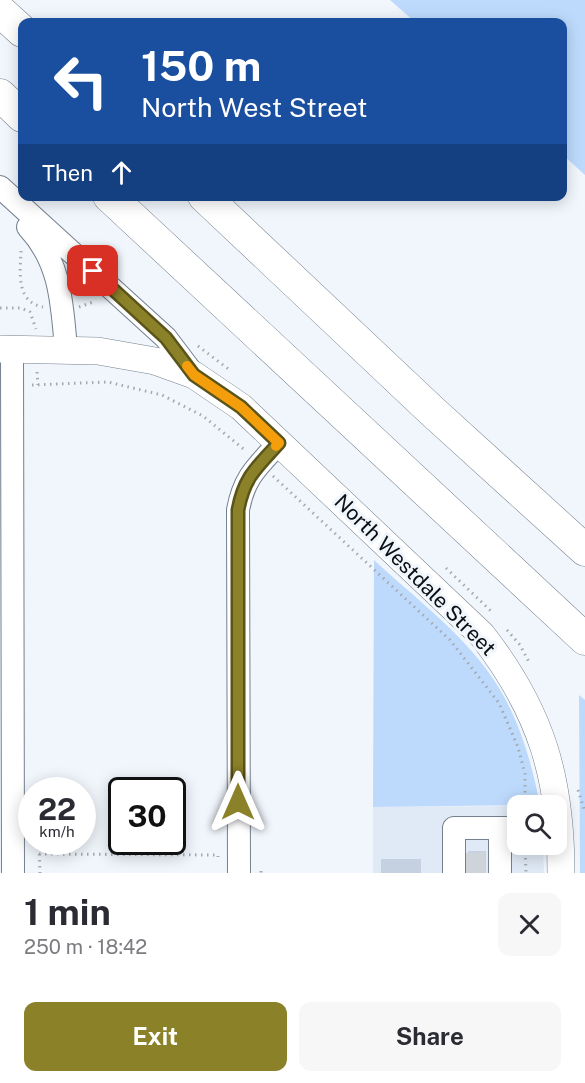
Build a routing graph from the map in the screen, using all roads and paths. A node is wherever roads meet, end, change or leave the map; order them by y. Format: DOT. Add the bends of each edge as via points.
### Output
graph roads {
  1 [pos="0,10"];
  2 [pos="18,27"];
  3 [pos="0,95"];
  4 [pos="18,112"];
  5 [pos="0,187"];
  6 [pos="0,198"];
  7 [pos="114,201"];
  8 [pos="209,201"];
  9 [pos="0,308"];
  10 [pos="36,322"];
  11 [pos="6,349"];
  12 [pos="66,349"];
  13 [pos="194,375"];
  14 [pos="12,385"];
  15 [pos="279,443"];
  16 [pos="260,464"];
  17 [pos="585,550"];
  18 [pos="585,639"];
  19 [pos="524,795"];
  20 [pos="556,795"];
  21 [pos="507,828"];
  22 [pos="507,836"];
  23 [pos="96,854"];
  24 [pos="39,855"];
  25 [pos="525,855"];
  26 [pos="560,855"];
  27 [pos="499,866"];
  28 [pos="457,867"];
  29 [pos="228,869"];
  30 [pos="13,873"];
  31 [pos="40,873"];
  32 [pos="526,873"];
  33 [pos="561,873"];
  1 -- 2 [label="highway"];
  3 -- 4 [label="highway"];
  5 -- 13 [label="street" via="166,338"];
  6 -- 12 [label="street" via="47,250 58,276"];
  7 -- 18 [label="highway"];
  8 -- 17 [label="highway"];
  9 -- 10 [label="path" via="21,308 30,312"];
  11 -- 12 [label="main road, North Westdale Street"];
  11 -- 14 [label="street"];
  12 -- 13 [label="main road, North Westdale Street" via="155,361"];
  13 -- 15 [label="main road, North Westdale Street" via="241,407"];
  14 -- 16 [label="path" via="108,382 162,395 203,416"];
  14 -- 30 [label="street"];
  15 -- 16 [label="street"];
  15 -- 20 [label="main road, North Westdale Street" via="482,635 522,692 535,720"];
  16 -- 19 [label="path" via="450,640 499,703 523,765"];
  16 -- 29 [label="street" via="248,477 238,510"];
  21 -- 28 [label="street" via="454,828"];
  22 -- 27 [label="street"];
  23 -- 29 [label="path" via="218,855"];
  24 -- 31 [label="path"];
  25 -- 32 [label="path"];
  26 -- 33 [label="main road, North Westdale Street"];
}
